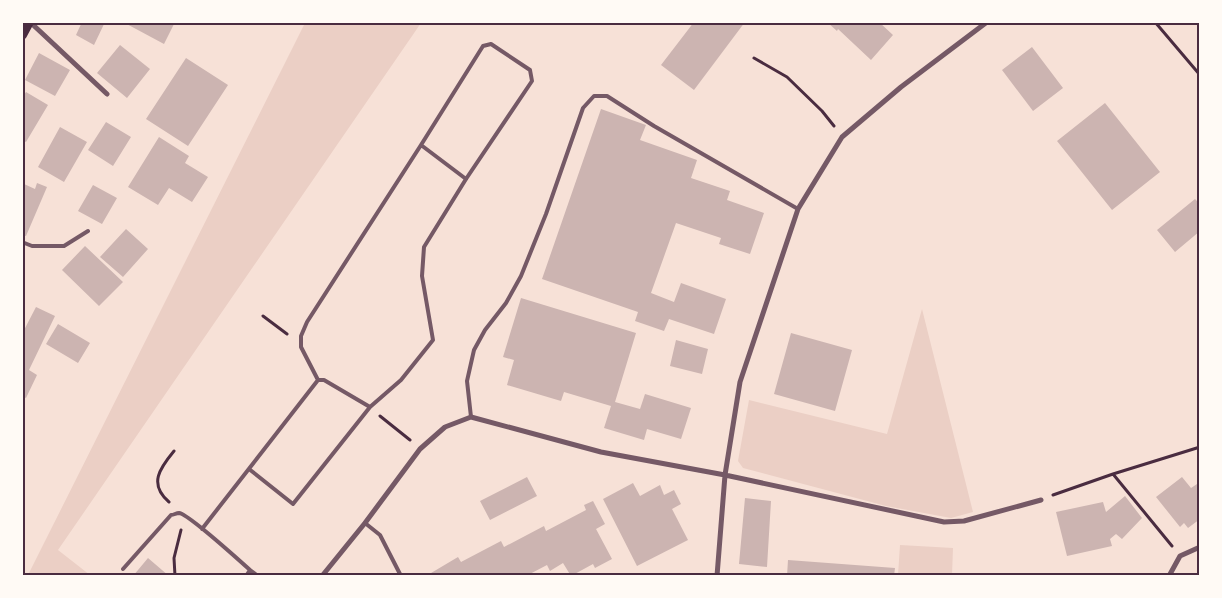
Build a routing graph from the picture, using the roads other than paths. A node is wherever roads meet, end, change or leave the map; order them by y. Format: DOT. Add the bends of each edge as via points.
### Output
graph roads {
  1 [pos="29,22"];
  2 [pos="987,22"];
  3 [pos="22,35"];
  4 [pos="107,94"];
  5 [pos="421,145"];
  6 [pos="466,179"];
  7 [pos="798,209"];
  8 [pos="88,231"];
  9 [pos="22,242"];
  10 [pos="318,380"];
  11 [pos="370,407"];
  12 [pos="471,417"];
  13 [pos="249,469"];
  14 [pos="725,475"];
  15 [pos="1041,500"];
  16 [pos="365,523"];
  17 [pos="202,529"];
  18 [pos="1200,547"];
  19 [pos="123,569"];
  20 [pos="250,570"];
  21 [pos="246,576"];
  22 [pos="258,576"];
  23 [pos="322,576"];
  24 [pos="401,576"];
  25 [pos="717,576"];
  26 [pos="1169,576"];
  1 -- 3 [label="main road"];
  1 -- 4 [label="street"];
  2 -- 7 [label="street" via="901,87 842,137"];
  5 -- 6 [label="lane"];
  5 -- 6 [label="lane" via="483,46 491,44 530,70 532,81"];
  5 -- 10 [label="lane" via="307,322 301,347"];
  6 -- 11 [label="lane" via="424,247 422,276 433,340 401,380"];
  7 -- 12 [label="lane" via="607,96 594,96 583,108 521,276 474,350 467,381"];
  7 -- 14 [label="street" via="740,382"];
  8 -- 9 [label="lane" via="64,246 32,246"];
  10 -- 11 [label="lane" via="324,380"];
  10 -- 13 [label="lane"];
  11 -- 13 [label="lane" via="294,504"];
  12 -- 14 [label="street" via="601,452"];
  12 -- 16 [label="street" via="445,427 420,449"];
  13 -- 17 [label="lane"];
  14 -- 15 [label="street" via="944,522 964,521"];
  14 -- 25 [label="street"];
  16 -- 23 [label="street"];
  16 -- 24 [label="lane" via="380,535"];
  17 -- 19 [label="lane" via="186,516 171,515"];
  17 -- 20 [label="lane"];
  18 -- 26 [label="street" via="1180,556"];
  20 -- 21 [label="lane"];
  20 -- 22 [label="lane"];
}
